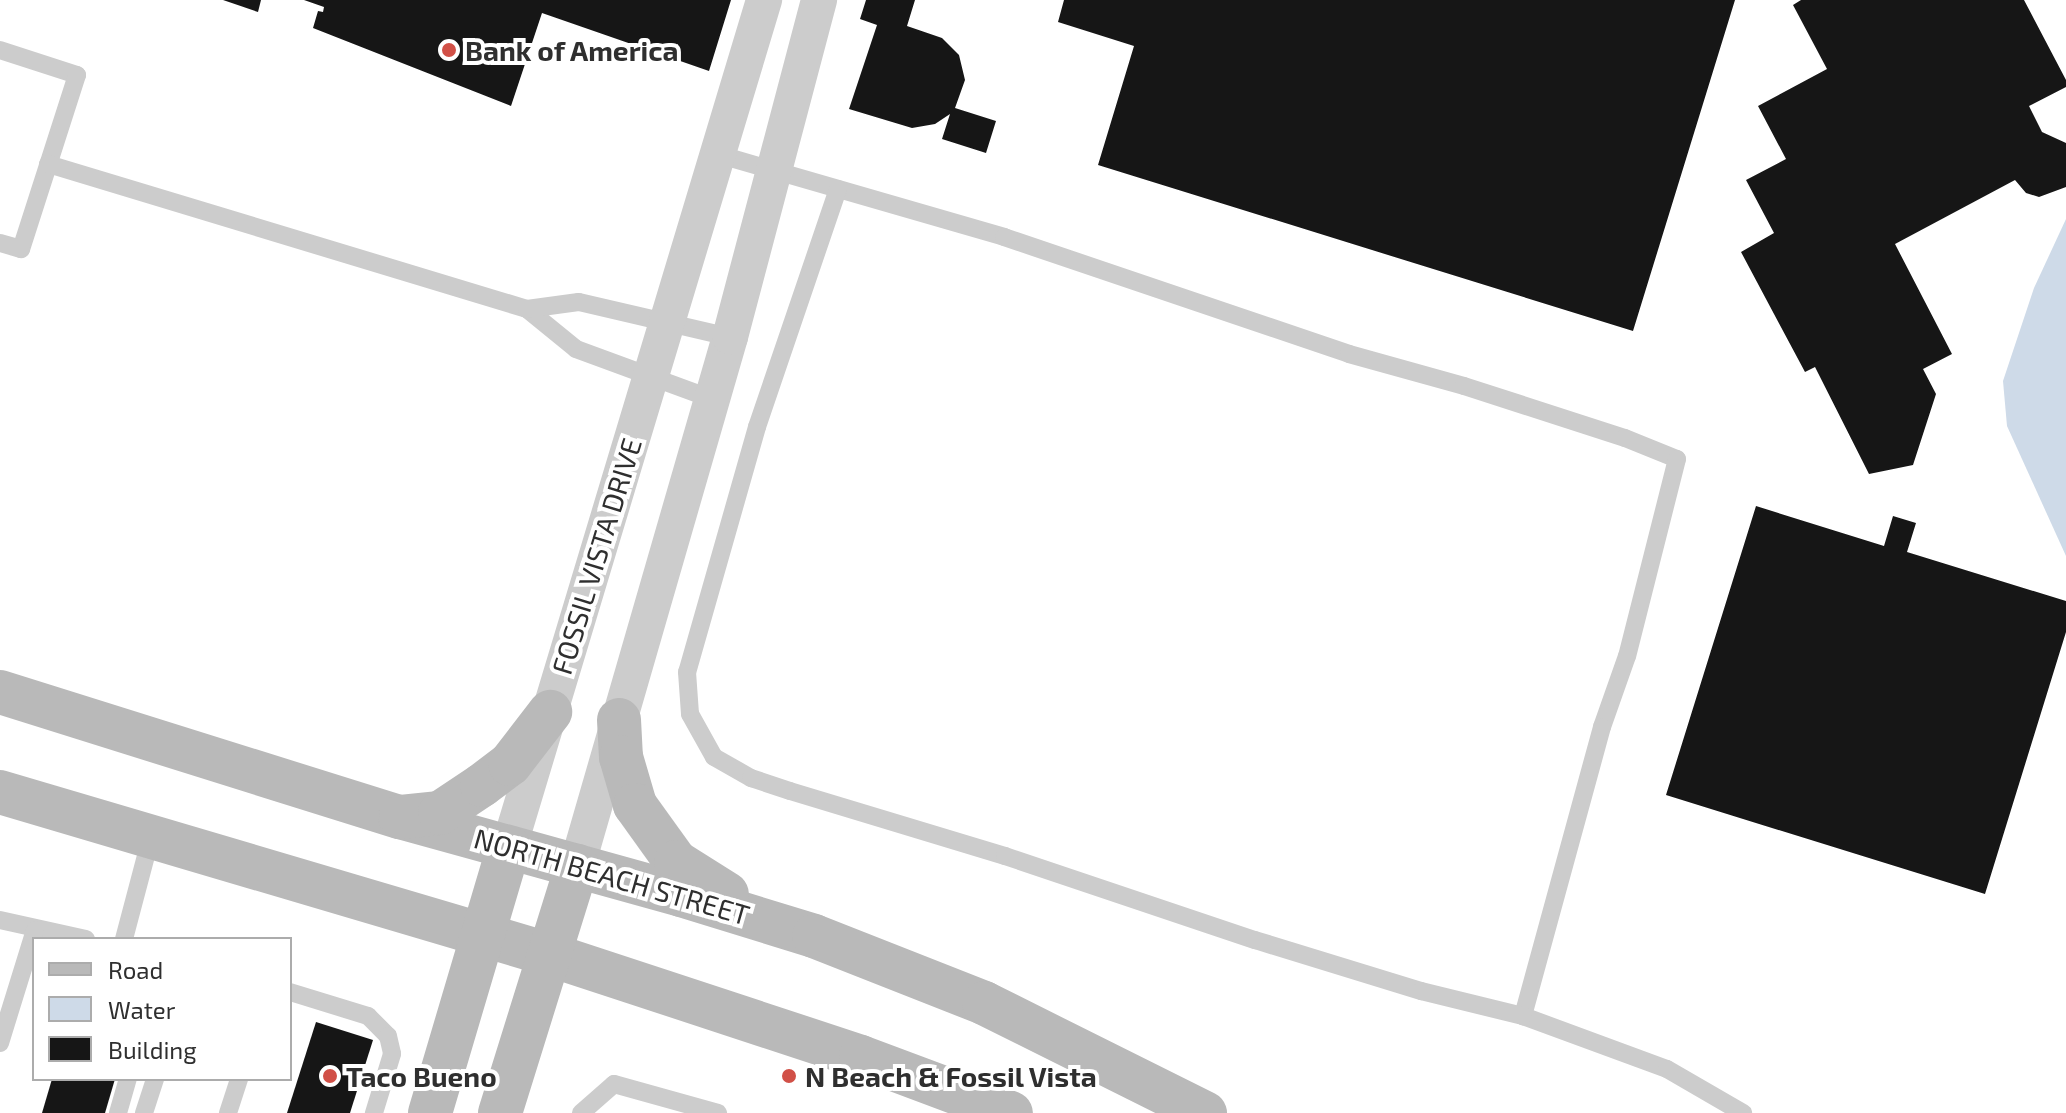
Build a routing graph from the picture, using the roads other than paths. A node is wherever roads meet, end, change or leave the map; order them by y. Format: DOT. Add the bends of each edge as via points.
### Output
graph roads {
  1 [pos="764,0"];
  2 [pos="819,0"];
  3 [pos="0,50"];
  4 [pos="717,154"];
  5 [pos="48,164"];
  6 [pos="772,169"];
  7 [pos="838,189"];
  8 [pos="0,243"];
  9 [pos="527,309"];
  10 [pos="668,320"];
  11 [pos="730,337"];
  12 [pos="650,378"];
  13 [pos="712,399"];
  14 [pos="0,692"];
  15 [pos="550,712"];
  16 [pos="619,720"];
  17 [pos="0,792"];
  18 [pos="400,817"];
  19 [pos="151,837"];
  20 [pos="509,847"];
  21 [pos="577,866"];
  22 [pos="766,919"];
  23 [pos="0,920"];
  24 [pos="35,930"];
  25 [pos="481,936"];
  26 [pos="33,937"];
  27 [pos="75,937"];
  28 [pos="125,937"];
  29 [pos="32,940"];
  30 [pos="551,955"];
  31 [pos="292,993"];
  32 [pos="1523,1016"];
  33 [pos="0,1043"];
  34 [pos="127,1081"];
  35 [pos="154,1081"];
  36 [pos="238,1081"];
  37 [pos="956,1102"];
  38 [pos="118,1113"];
  39 [pos="144,1113"];
  40 [pos="228,1113"];
  41 [pos="374,1113"];
  42 [pos="430,1113"];
  43 [pos="500,1113"];
  44 [pos="581,1113"];
  45 [pos="718,1113"];
  46 [pos="1011,1113"];
  47 [pos="1205,1113"];
  48 [pos="1743,1113"];
  1 -- 4 [label="street, FOSSIL VISTA DRIVE"];
  2 -- 6 [label="street"];
  3 -- 5 [label="lane" via="77,75"];
  4 -- 6 [label="lane"];
  4 -- 10 [label="street, FOSSIL VISTA DRIVE"];
  5 -- 8 [label="lane" via="21,249"];
  5 -- 9 [label="lane"];
  6 -- 7 [label="lane"];
  6 -- 11 [label="street"];
  7 -- 32 [label="lane" via="757,427 687,672 690,714 714,757 751,778 1255,940"];
  7 -- 32 [label="lane" via="1004,237 1677,459 1627,656 1602,727"];
  9 -- 10 [label="lane" via="579,302"];
  9 -- 12 [label="lane" via="576,349"];
  10 -- 11 [label="lane"];
  10 -- 12 [label="street, FOSSIL VISTA DRIVE"];
  11 -- 13 [label="street"];
  12 -- 13 [label="lane"];
  12 -- 15 [label="street, FOSSIL VISTA DRIVE"];
  13 -- 16 [label="street"];
  14 -- 18 [label="main road, NORTH BEACH STREET"];
  15 -- 18 [label="main road" via="510,764 482,785 440,813"];
  15 -- 20 [label="street, FOSSIL VISTA DRIVE"];
  16 -- 21 [label="street"];
  16 -- 22 [label="main road" via="621,757 635,805 676,862"];
  17 -- 19 [label="main road"];
  18 -- 20 [label="main road, NORTH BEACH STREET"];
  19 -- 25 [label="main road"];
  19 -- 28 [label="lane"];
  20 -- 21 [label="main road, NORTH BEACH STREET"];
  20 -- 25 [label="main road, FOSSIL VISTA DRIVE"];
  21 -- 22 [label="main road, NORTH BEACH STREET"];
  21 -- 30 [label="main road"];
  22 -- 47 [label="main road, NORTH BEACH STREET" via="984,1003"];
  23 -- 24 [label="lane"];
  24 -- 26 [label="lane"];
  24 -- 27 [label="lane"];
  25 -- 30 [label="main road"];
  25 -- 42 [label="main road, FOSSIL VISTA DRIVE"];
  29 -- 33 [label="lane"];
  30 -- 37 [label="main road"];
  30 -- 43 [label="main road"];
  31 -- 41 [label="lane" via="368,1016 388,1036 392,1054"];
  32 -- 48 [label="lane" via="1667,1069"];
  34 -- 38 [label="lane"];
  35 -- 39 [label="lane"];
  36 -- 40 [label="lane"];
  37 -- 46 [label="main road"];
  44 -- 45 [label="lane" via="614,1084"];
}
